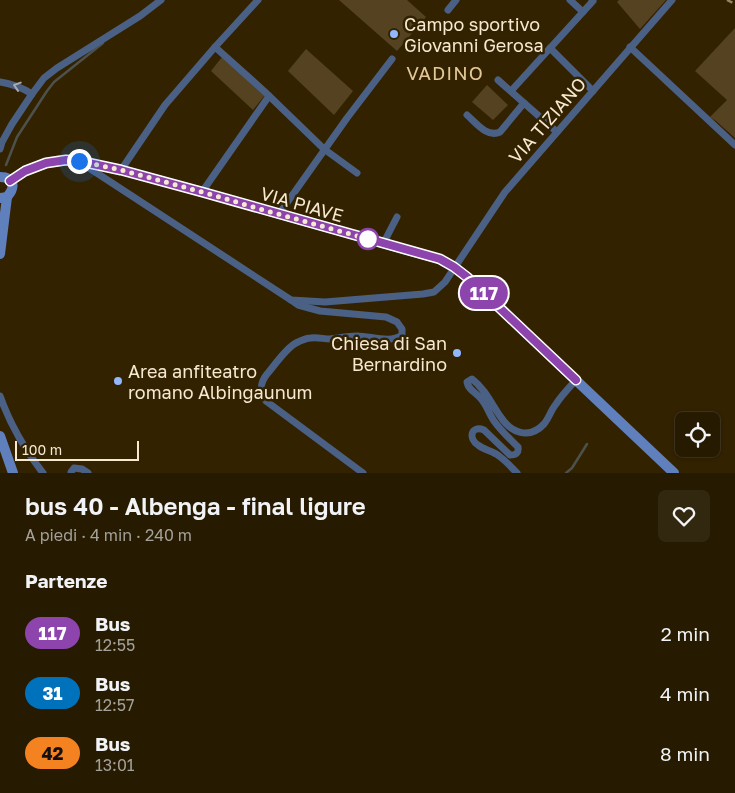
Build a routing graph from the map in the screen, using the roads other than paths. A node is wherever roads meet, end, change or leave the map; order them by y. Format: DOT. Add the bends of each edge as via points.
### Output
graph roads {
  1 [pos="161,0"];
  2 [pos="258,0"];
  3 [pos="570,0"];
  4 [pos="592,0"];
  5 [pos="672,0"];
  6 [pos="454,1"];
  7 [pos="448,10"];
  8 [pos="582,12"];
  9 [pos="215,47"];
  10 [pos="550,48"];
  11 [pos="630,48"];
  12 [pos="392,59"];
  13 [pos="498,80"];
  14 [pos="0,82"];
  15 [pos="593,90"];
  16 [pos="511,91"];
  17 [pos="32,94"];
  18 [pos="269,96"];
  19 [pos="524,103"];
  20 [pos="467,115"];
  21 [pos="557,132"];
  22 [pos="1,144"];
  23 [pos="735,144"];
  24 [pos="324,149"];
  25 [pos="79,161"];
  26 [pos="121,170"];
  27 [pos="357,173"];
  28 [pos="0,177"];
  29 [pos="10,181"];
  30 [pos="202,192"];
  31 [pos="4,197"];
  32 [pos="279,214"];
  33 [pos="397,217"];
  34 [pos="383,244"];
  35 [pos="0,254"];
  36 [pos="454,267"];
  37 [pos="291,300"];
  38 [pos="576,380"];
  39 [pos="0,396"];
  40 [pos="0,436"];
  41 [pos="2,448"];
  42 [pos="13,473"];
  43 [pos="43,473"];
  44 [pos="71,473"];
  45 [pos="88,473"];
  46 [pos="363,473"];
  47 [pos="517,473"];
  48 [pos="674,473"];
  1 -- 17 [label="street" via="57,68"];
  2 -- 9 [label="street"];
  3 -- 8 [label="street"];
  4 -- 8 [label="street"];
  5 -- 11 [label="street, VIA TIZIANO"];
  6 -- 7 [label="street"];
  8 -- 10 [label="street"];
  9 -- 18 [label="street"];
  9 -- 26 [label="street" via="165,105"];
  10 -- 15 [label="street"];
  10 -- 16 [label="street"];
  11 -- 15 [label="street, VIA TIZIANO"];
  11 -- 23 [label="street"];
  12 -- 24 [label="street"];
  13 -- 16 [label="street"];
  17 -- 14 [label="street, one-way" via="24,88"];
  15 -- 21 [label="street, VIA TIZIANO"];
  16 -- 19 [label="street"];
  17 -- 22 [label="street"];
  18 -- 24 [label="street"];
  18 -- 30 [label="street"];
  19 -- 20 [label="street" via="500,132 494,134 488,133"];
  19 -- 21 [label="street"];
  21 -- 36 [label="street, VIA TIZIANO" via="505,192"];
  24 -- 27 [label="street"];
  24 -- 32 [label="street"];
  25 -- 26 [label="main road, VIA PIAVE"];
  25 -- 29 [label="main road, VIA PIAVE" via="46,163"];
  25 -- 37 [label="street"];
  26 -- 30 [label="main road, VIA PIAVE"];
  28 -- 29 [label="main road"];
  29 -- 31 [label="main road" via="12,192"];
  30 -- 32 [label="main road, VIA PIAVE"];
  31 -- 35 [label="main road"];
  32 -- 34 [label="main road, VIA PIAVE"];
  33 -- 34 [label="street"];
  34 -- 36 [label="main road, VIA PIAVE" via="440,259"];
  36 -- 37 [label="street, VIA TIZIANO" via="434,292 325,302"];
  36 -- 38 [label="main road, VIA PIAVE"];
  37 -- 46 [label="street" via="320,312 386,317 397,322 402,329 402,335 391,340 356,336 310,338 294,344 261,384 266,401"];
  38 -- 47 [label="street" via="545,423 527,434 506,424 476,382 467,382 519,450 514,455 510,454 479,428 473,431 472,438"];
  38 -- 48 [label="main road, VIA PIAVE"];
  39 -- 43 [label="street" via="23,445"];
  40 -- 41 [label="main road"];
  41 -- 42 [label="main road"];
  44 -- 45 [label="street" via="74,468"];
}
